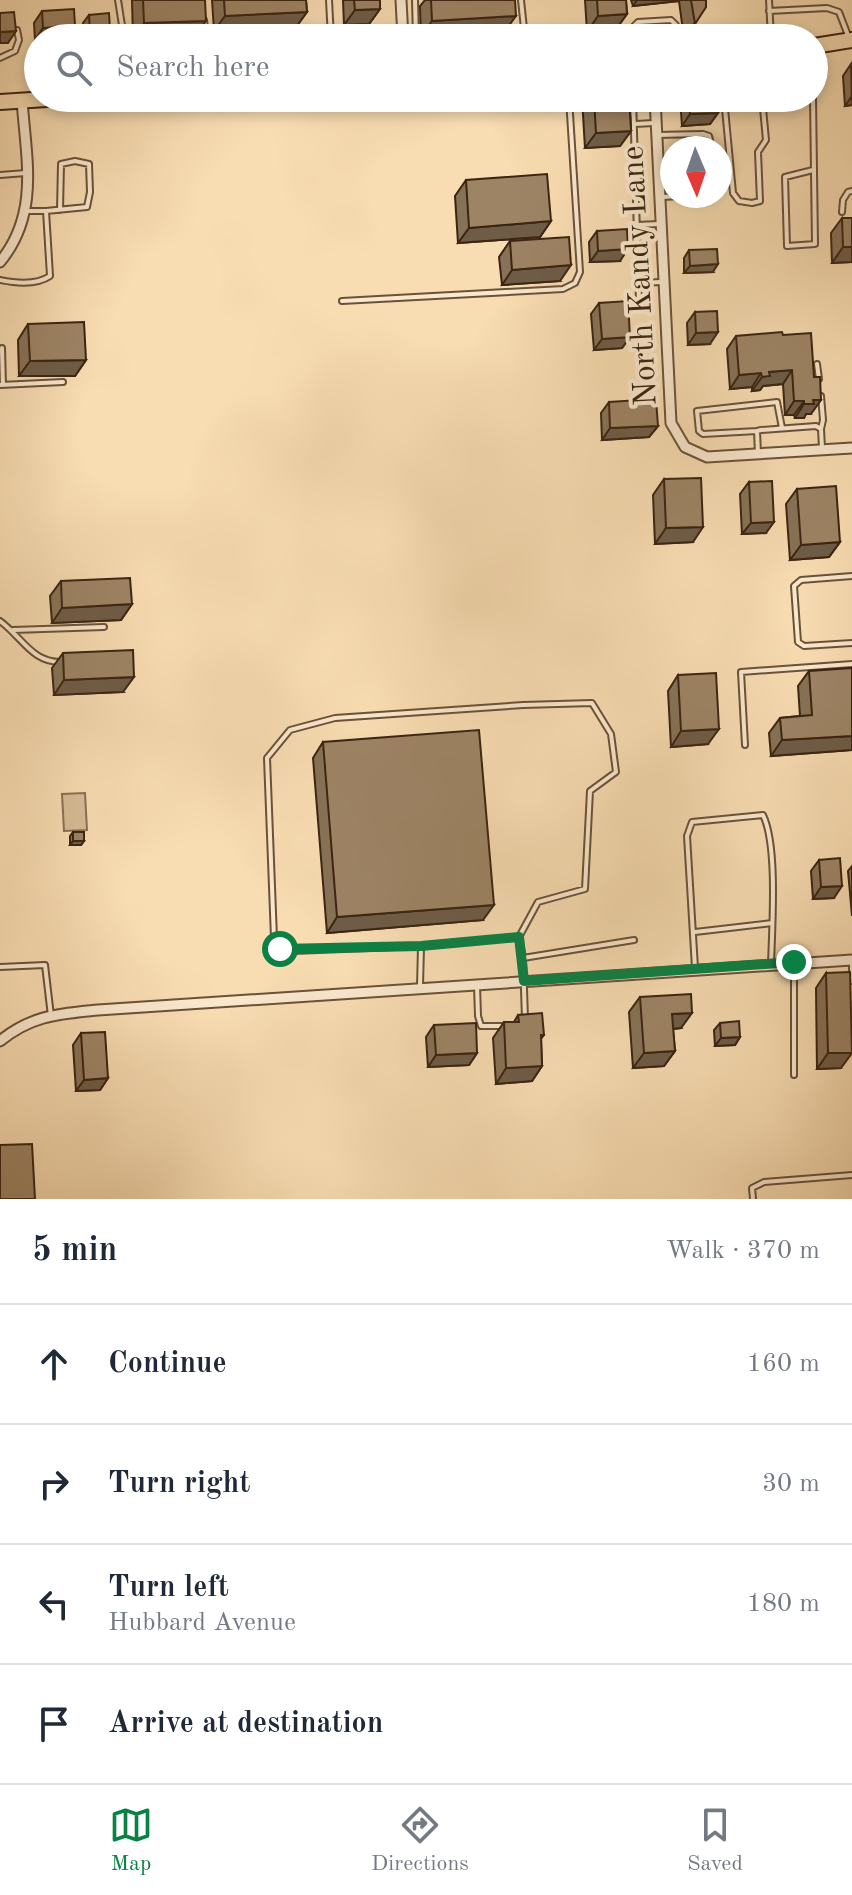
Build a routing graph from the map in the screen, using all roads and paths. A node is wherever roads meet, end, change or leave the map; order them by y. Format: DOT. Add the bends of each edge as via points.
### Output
graph roads {
  1 [pos="118,0"];
  2 [pos="329,0"];
  3 [pos="401,0"];
  4 [pos="415,0"];
  5 [pos="521,0"];
  6 [pos="769,0"];
  7 [pos="769,11"];
  8 [pos="204,13"];
  9 [pos="122,24"];
  10 [pos="205,24"];
  11 [pos="330,24"];
  12 [pos="402,24"];
  13 [pos="416,24"];
  14 [pos="524,24"];
  15 [pos="636,24"];
  16 [pos="675,24"];
  17 [pos="770,24"];
  18 [pos="17,30"];
  19 [pos="851,43"];
  20 [pos="828,45"];
  21 [pos="0,58"];
  22 [pos="22,100"];
  23 [pos="0,102"];
  24 [pos="570,112"];
  25 [pos="634,112"];
  26 [pos="656,112"];
  27 [pos="725,112"];
  28 [pos="763,112"];
  29 [pos="813,112"];
  30 [pos="656,123"];
  31 [pos="634,124"];
  32 [pos="657,135"];
  33 [pos="709,136"];
  34 [pos="658,166"];
  35 [pos="813,170"];
  36 [pos="26,173"];
  37 [pos="0,175"];
  38 [pos="852,191"];
  39 [pos="660,197"];
  40 [pos="660,208"];
  41 [pos="60,210"];
  42 [pos="26,211"];
  43 [pos="46,211"];
  44 [pos="842,212"];
  45 [pos="661,224"];
  46 [pos="637,225"];
  47 [pos="0,262"];
  48 [pos="0,280"];
  49 [pos="664,282"];
  50 [pos="639,283"];
  51 [pos="342,301"];
  52 [pos="639,302"];
  53 [pos="2,348"];
  54 [pos="817,364"];
  55 [pos="63,382"];
  56 [pos="2,385"];
  57 [pos="782,428"];
  58 [pos="821,429"];
  59 [pos="757,431"];
  60 [pos="852,448"];
  61 [pos="822,450"];
  62 [pos="758,454"];
  63 [pos="852,576"];
  64 [pos="0,621"];
  65 [pos="104,627"];
  66 [pos="13,630"];
  67 [pos="852,643"];
  68 [pos="63,661"];
  69 [pos="852,664"];
  70 [pos="745,745"];
  71 [pos="772,923"];
  72 [pos="694,932"];
  73 [pos="519,937"];
  74 [pos="634,940"];
  75 [pos="421,946"];
  76 [pos="523,958"];
  77 [pos="852,960"];
  78 [pos="794,962"];
  79 [pos="771,965"];
  80 [pos="0,967"];
  81 [pos="695,969"];
  82 [pos="524,981"];
  83 [pos="852,981"];
  84 [pos="477,985"];
  85 [pos="420,988"];
  86 [pos="51,1016"];
  87 [pos="513,1025"];
  88 [pos="525,1025"];
  89 [pos="0,1041"];
  90 [pos="794,1075"];
  91 [pos="852,1175"];
  92 [pos="753,1199"];
  1 -- 9 [label="lane"];
  2 -- 11 [label="lane"];
  3 -- 12 [label="street"];
  4 -- 13 [label="lane"];
  5 -- 14 [label="lane"];
  6 -- 7 [label="lane"];
  7 -- 17 [label="lane"];
  7 -- 19 [label="lane" via="839,12"];
  8 -- 10 [label="lane"];
  15 -- 16 [label="lane"];
  18 -- 21 [label="lane" via="15,51"];
  19 -- 20 [label="main road"];
  22 -- 23 [label="main road"];
  22 -- 36 [label="street"];
  24 -- 51 [label="lane" via="580,272 575,283 563,289"];
  25 -- 31 [label="lane"];
  26 -- 30 [label="street, North Kandy Lane"];
  27 -- 28 [label="lane" via="733,193 739,201 752,203 760,201"];
  29 -- 35 [label="lane"];
  30 -- 31 [label="lane"];
  30 -- 32 [label="street, North Kandy Lane"];
  31 -- 46 [label="lane"];
  32 -- 33 [label="lane"];
  32 -- 34 [label="street, North Kandy Lane"];
  34 -- 39 [label="street, North Kandy Lane"];
  35 -- 35 [label="lane" via="785,177 787,246 815,244"];
  36 -- 37 [label="lane"];
  36 -- 42 [label="street"];
  38 -- 44 [label="lane" via="843,200"];
  40 -- 45 [label="street, North Kandy Lane"];
  41 -- 41 [label="lane" via="87,207 89,164 61,164"];
  41 -- 43 [label="lane"];
  42 -- 43 [label="lane"];
  42 -- 47 [label="street"];
  43 -- 48 [label="lane" via="50,276 30,282"];
  45 -- 46 [label="lane"];
  45 -- 49 [label="street, North Kandy Lane"];
  46 -- 50 [label="lane"];
  49 -- 50 [label="lane"];
  49 -- 62 [label="street, North Kandy Lane" via="671,423 685,447 701,456"];
  50 -- 52 [label="lane"];
  53 -- 56 [label="lane"];
  54 -- 58 [label="lane"];
  55 -- 56 [label="lane"];
  57 -- 58 [label="lane"];
  57 -- 59 [label="lane"];
  57 -- 59 [label="lane" via="777,402 697,411 703,434"];
  58 -- 61 [label="lane"];
  59 -- 62 [label="lane"];
  60 -- 61 [label="street"];
  61 -- 62 [label="street"];
  63 -- 67 [label="lane" via="801,580 794,586 798,642"];
  64 -- 66 [label="lane"];
  65 -- 66 [label="lane"];
  66 -- 68 [label="lane" via="40,658"];
  69 -- 70 [label="lane" via="741,672"];
  71 -- 72 [label="lane"];
  71 -- 72 [label="lane" via="769,834 763,815 713,818 692,822 687,836"];
  71 -- 79 [label="lane"];
  72 -- 81 [label="lane"];
  73 -- 75 [label="lane"];
  73 -- 75 [label="lane" via="538,902 585,889 590,791 616,772 611,734 592,703 335,718 290,730 267,758 274,938 280,949"];
  73 -- 76 [label="lane"];
  74 -- 76 [label="lane"];
  75 -- 85 [label="lane"];
  76 -- 82 [label="lane"];
  77 -- 78 [label="street"];
  77 -- 83 [label="lane"];
  78 -- 79 [label="street"];
  78 -- 90 [label="lane"];
  79 -- 81 [label="street"];
  80 -- 86 [label="lane" via="45,965"];
  81 -- 82 [label="street"];
  82 -- 84 [label="street"];
  82 -- 88 [label="lane"];
  84 -- 85 [label="street"];
  84 -- 87 [label="lane" via="481,1026"];
  85 -- 86 [label="street"];
  86 -- 89 [label="street" via="16,1028"];
  91 -- 92 [label="lane" via="764,1182 752,1188"];
}
